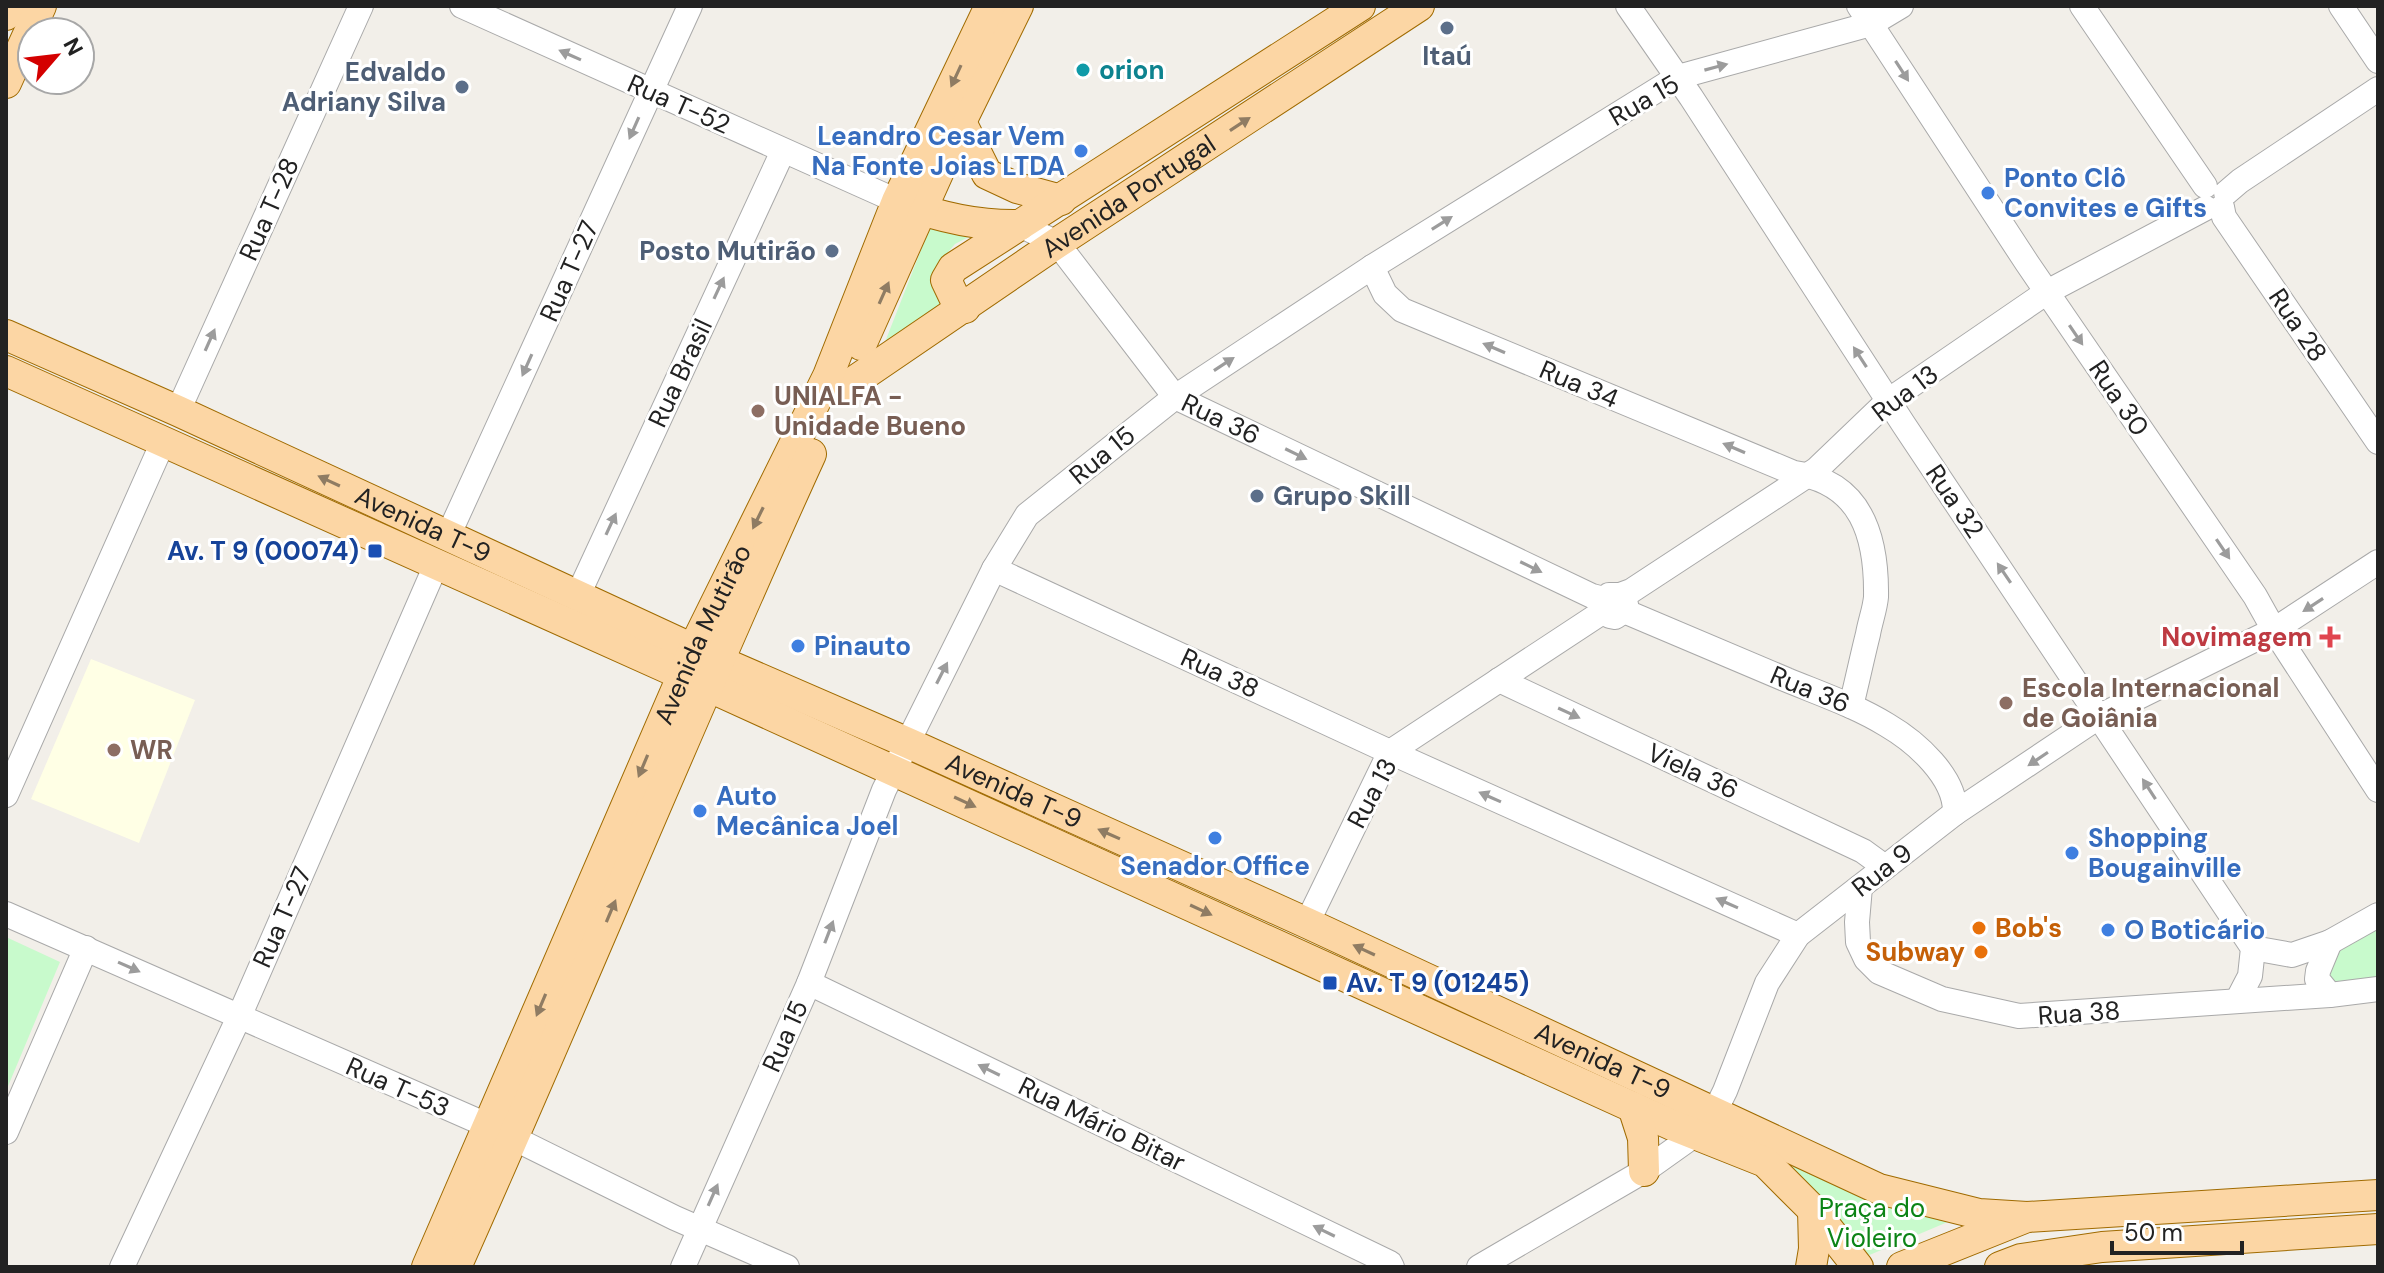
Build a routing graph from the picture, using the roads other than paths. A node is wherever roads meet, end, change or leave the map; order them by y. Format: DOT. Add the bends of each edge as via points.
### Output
graph roads {
  1 [pos="10,6"];
  2 [pos="41,6"];
  3 [pos="361,6"];
  4 [pos="462,6"];
  5 [pos="690,6"];
  6 [pos="990,6"];
  7 [pos="1018,6"];
  8 [pos="1360,6"];
  9 [pos="1419,6"];
  10 [pos="1628,6"];
  11 [pos="1901,6"];
  12 [pos="2082,6"];
  13 [pos="2341,6"];
  14 [pos="6,15"];
  15 [pos="1865,15"];
  16 [pos="2378,61"];
  17 [pos="1678,77"];
  18 [pos="6,83"];
  19 [pos="2378,89"];
  20 [pos="651,91"];
  21 [pos="961,122"];
  22 [pos="783,151"];
  23 [pos="2214,197"];
  24 [pos="1061,200"];
  25 [pos="909,206"];
  26 [pos="1020,225"];
  27 [pos="1057,243"];
  28 [pos="1372,267"];
  29 [pos="2047,292"];
  30 [pos="965,308"];
  31 [pos="6,335"];
  32 [pos="6,371"];
  33 [pos="840,391"];
  34 [pos="1175,397"];
  35 [pos="1888,401"];
  36 [pos="178,411"];
  37 [pos="163,442"];
  38 [pos="2378,442"];
  39 [pos="1814,474"];
  40 [pos="448,536"];
  41 [pos="2378,562"];
  42 [pos="436,565"];
  43 [pos="994,569"];
  44 [pos="578,595"];
  45 [pos="1612,604"];
  46 [pos="2274,630"];
  47 [pos="701,669"];
  48 [pos="1499,680"];
  49 [pos="1851,706"];
  50 [pos="2100,716"];
  51 [pos="1421,731"];
  52 [pos="1390,752"];
  53 [pos="901,756"];
  54 [pos="1447,777"];
  55 [pos="2378,790"];
  56 [pos="6,795"];
  57 [pos="1955,813"];
  58 [pos="1885,867"];
  59 [pos="1860,887"];
  60 [pos="6,914"];
  61 [pos="2378,915"];
  62 [pos="1307,923"];
  63 [pos="1798,935"];
  64 [pos="2330,942"];
  65 [pos="86,948"];
  66 [pos="2253,948"];
  67 [pos="809,983"];
  68 [pos="2378,989"];
  69 [pos="2330,995"];
  70 [pos="2237,1001"];
  71 [pos="239,1017"];
  72 [pos="1633,1107"];
  73 [pos="1705,1124"];
  74 [pos="6,1132"];
  75 [pos="502,1132"];
  76 [pos="1644,1171"];
  77 [pos="2378,1195"];
  78 [pos="1813,1210"];
  79 [pos="2027,1217"];
  80 [pos="698,1228"];
  81 [pos="2378,1229"];
  82 [pos="122,1267"];
  83 [pos="427,1267"];
  84 [pos="456,1267"];
  85 [pos="683,1267"];
  86 [pos="787,1267"];
  87 [pos="1392,1267"];
  88 [pos="1479,1267"];
  89 [pos="1811,1267"];
  90 [pos="1858,1267"];
  91 [pos="1902,1267"];
  92 [pos="2000,1267"];
  1 -- 14 [label="main road"];
  2 -- 18 [label="main road"];
  36 -- 3 [label="street, Rua T-28, one-way"];
  20 -- 4 [label="street, Rua T-52, one-way"];
  5 -- 20 [label="street, Rua T-27"];
  6 -- 25 [label="main road, Avenida Mutirão, one-way"];
  7 -- 21 [label="main road, Avenida Mutirão"];
  8 -- 24 [label="main road, Avenida Portugal"];
  27 -- 9 [label="main road, Avenida Portugal, one-way"];
  10 -- 17 [label="street, Rua 32"];
  11 -- 15 [label="street, Rua 15"];
  12 -- 23 [label="street, Rua 28"];
  13 -- 16 [label="street"];
  17 -- 15 [label="street, Rua 15, one-way"];
  15 -- 29 [label="street, Rua 30, one-way"];
  28 -- 17 [label="street, Rua 15, one-way"];
  35 -- 17 [label="street, Rua 32, one-way"];
  19 -- 23 [label="street, Rua 13"];
  20 -- 22 [label="street, Rua T-52"];
  20 -- 40 [label="street, Rua T-27, one-way"];
  21 -- 24 [label="main road" via="987,174"];
  21 -- 25 [label="main road, Avenida Mutirão"];
  22 -- 25 [label="street, Rua T-52"];
  44 -- 22 [label="street, Rua Brasil, one-way"];
  23 -- 29 [label="street, Rua 13"];
  23 -- 38 [label="street, Rua 28"];
  24 -- 26 [label="main road, Avenida Portugal"];
  25 -- 26 [label="main road, Rua 36" via="995,226"];
  33 -- 25 [label="main road, Avenida Mutirão, one-way"];
  25 -- 47 [label="main road, Avenida Mutirão, one-way" via="828,376"];
  26 -- 27 [label="street, Rua 36"];
  26 -- 30 [label="main road, Avenida Portugal" via="953,268 946,280"];
  27 -- 30 [label="main road, Avenida Portugal"];
  27 -- 34 [label="street, Rua 36"];
  34 -- 28 [label="street, Rua 15, one-way"];
  39 -- 28 [label="street, Rua 34, one-way" via="1794,473 1402,310 1385,294"];
  29 -- 35 [label="street, Rua 13"];
  29 -- 46 [label="street, Rua 30, one-way"];
  30 -- 33 [label="main road, Avenida Portugal"];
  31 -- 36 [label="main road, Avenida T-9"];
  32 -- 37 [label="main road, Avenida T-9"];
  33 -- 47 [label="main road, Avenida Mutirão" via="724,644"];
  34 -- 43 [label="street, Rua 15" via="1027,515"];
  34 -- 45 [label="street, Rua 36, one-way"];
  35 -- 39 [label="street, Rua 13"];
  50 -- 35 [label="street, Rua 32, one-way"];
  40 -- 36 [label="main road, Avenida T-9, one-way"];
  37 -- 42 [label="main road, Avenida T-9"];
  37 -- 56 [label="street"];
  39 -- 45 [label="street, Rua 13"];
  39 -- 49 [label="street, Rua 34" via="1844,491 1863,518 1873,548 1876,600"];
  40 -- 44 [label="main road, Avenida T-9"];
  41 -- 46 [label="street, Rua 9, one-way"];
  42 -- 47 [label="main road, Avenida T-9"];
  42 -- 71 [label="street, Rua T-27"];
  43 -- 52 [label="street, Rua 38"];
  53 -- 43 [label="street, Rua 15, one-way"];
  44 -- 47 [label="main road, Avenida T-9"];
  45 -- 48 [label="street, Rua 13"];
  45 -- 49 [label="street, Rua 36"];
  46 -- 50 [label="street, Rua 9"];
  46 -- 55 [label="street, Rua 30"];
  47 -- 53 [label="main road, Avenida T-9"];
  47 -- 75 [label="main road, Avenida Mutirão"];
  48 -- 51 [label="street, Rua 13"];
  48 -- 58 [label="street, Viela 36, one-way" via="1863,851"];
  49 -- 57 [label="street, Rua 36" via="1889,725 1921,751 1949,786"];
  50 -- 57 [label="street, Rua 9, one-way"];
  66 -- 50 [label="street, Rua 32, one-way"];
  51 -- 52 [label="street, Rua 13"];
  51 -- 54 [label="street, Rua 38" via="1426,754"];
  52 -- 54 [label="street, Rua 38"];
  52 -- 62 [label="street, Rua 13"];
  62 -- 53 [label="main road, Avenida T-9, one-way"];
  67 -- 53 [label="street, Rua 15, one-way"];
  53 -- 72 [label="main road, Avenida T-9, one-way"];
  63 -- 54 [label="street, Rua 38, one-way"];
  57 -- 58 [label="street, Rua 9"];
  58 -- 59 [label="street, Rua 9"];
  59 -- 63 [label="street, Rua 9"];
  59 -- 70 [label="street, Rua 38" via="1858,942 1866,959 1879,972 1942,999 2019,1016"];
  60 -- 65 [label="street, Rua T-53"];
  61 -- 64 [label="street"];
  73 -- 62 [label="main road, Avenida T-9, one-way"];
  63 -- 73 [label="street, Rua 9" via="1767,983 1725,1091"];
  64 -- 66 [label="street" via="2292,955"];
  64 -- 69 [label="street" via="2317,979"];
  65 -- 71 [label="street, Rua T-53, one-way"];
  65 -- 74 [label="street"];
  66 -- 70 [label="street" via="2250,976"];
  80 -- 67 [label="street, Rua 15, one-way"];
  87 -- 67 [label="street, Rua Mário Bitar, one-way"];
  68 -- 69 [label="street, Rua 38"];
  69 -- 70 [label="street, Rua 38"];
  71 -- 75 [label="street, Rua T-53"];
  71 -- 82 [label="street, Rua T-27"];
  72 -- 73 [label="main road, Avenida T-9"];
  72 -- 76 [label="main road" via="1643,1138"];
  73 -- 76 [label="street"];
  73 -- 78 [label="main road, Avenida T-9" via="1765,1162"];
  73 -- 79 [label="main road, Avenida T-9" via="1879,1189 1979,1214"];
  75 -- 80 [label="street, Rua T-53"];
  75 -- 83 [label="main road, Avenida Mutirão"];
  75 -- 84 [label="main road, Avenida Mutirão"];
  76 -- 88 [label="street"];
  77 -- 79 [label="main road"];
  78 -- 89 [label="main road"];
  78 -- 90 [label="main road, Avenida T-9"];
  79 -- 91 [label="main road"];
  80 -- 85 [label="street, Rua 15"];
  80 -- 86 [label="street, Rua T-53"];
  81 -- 92 [label="main road" via="2102,1247"];
}
